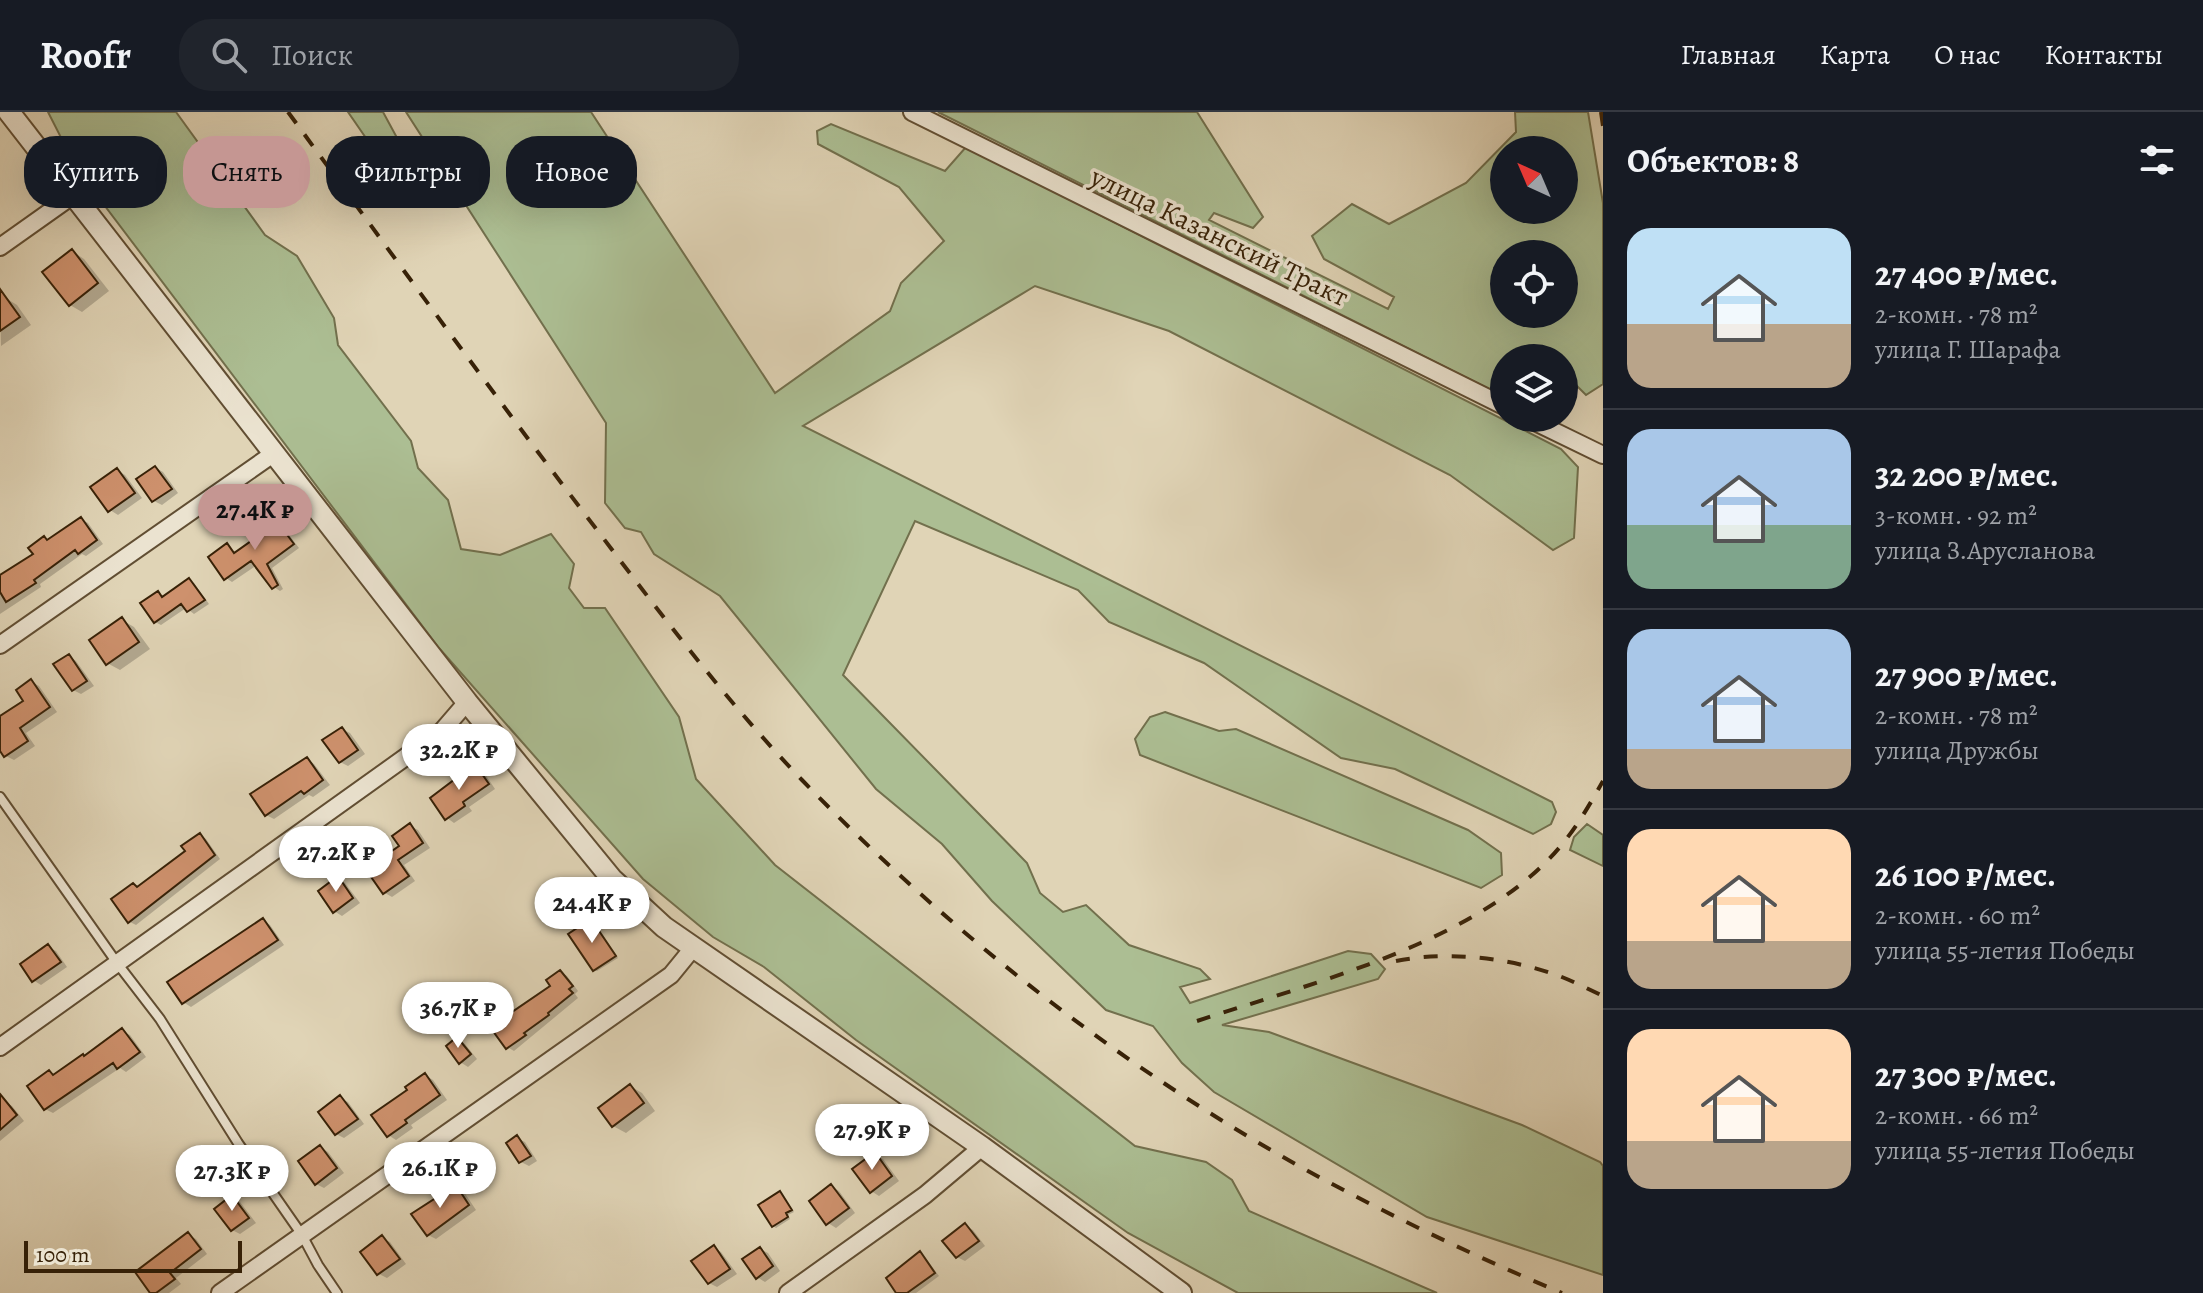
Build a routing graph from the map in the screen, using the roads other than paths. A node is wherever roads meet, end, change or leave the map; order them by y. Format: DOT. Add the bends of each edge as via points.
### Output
graph roads {
  1 [pos="9,112"];
  2 [pos="912,112"];
  3 [pos="27,136"];
  4 [pos="55,208"];
  5 [pos="81,208"];
  6 [pos="0,247"];
  7 [pos="1490,399"];
  8 [pos="1556,432"];
  9 [pos="273,454"];
  10 [pos="1603,455"];
  11 [pos="0,645"];
  12 [pos="467,702"];
  13 [pos="0,797"];
  14 [pos="693,948"];
  15 [pos="117,963"];
  16 [pos="0,1047"];
  17 [pos="982,1147"];
  18 [pos="302,1235"];
  19 [pos="220,1293"];
  20 [pos="337,1293"];
  21 [pos="788,1293"];
  22 [pos="1181,1293"];
  1 -- 3 [label="street"];
  2 -- 7 [label="street, улица Казанский Тракт"];
  4 -- 6 [label="street"];
  5 -- 9 [label="street"];
  8 -- 10 [label="street"];
  9 -- 11 [label="street"];
  9 -- 12 [label="street"];
  12 -- 14 [label="street" via="612,879"];
  12 -- 15 [label="street" via="442,731"];
  13 -- 15 [label="lane"];
  14 -- 17 [label="street"];
  14 -- 18 [label="street" via="671,975"];
  15 -- 16 [label="street"];
  15 -- 18 [label="lane" via="160,1019"];
  17 -- 21 [label="street" via="925,1195"];
  17 -- 22 [label="street"];
  18 -- 19 [label="street"];
  18 -- 20 [label="lane"];
}
